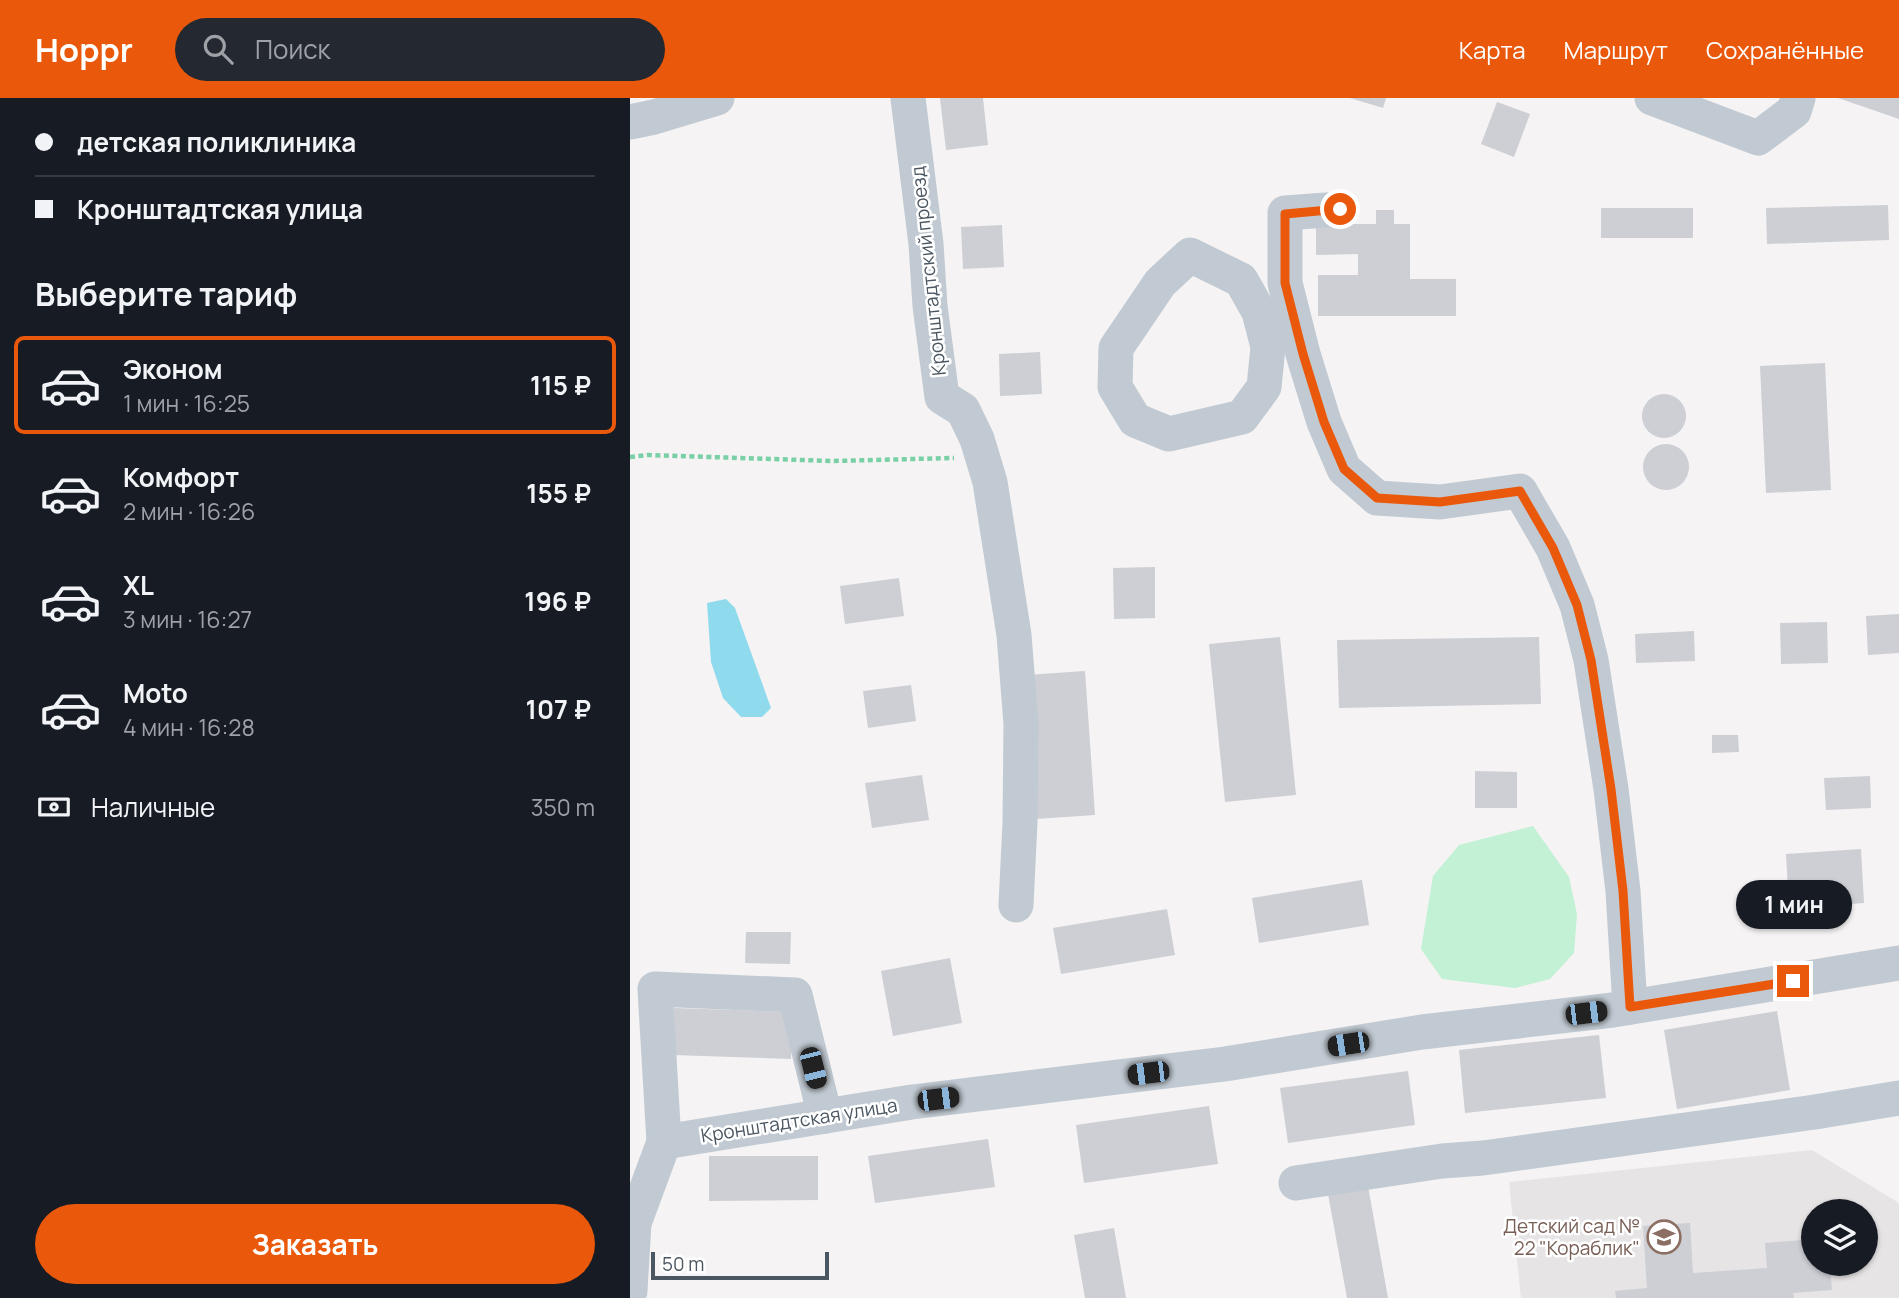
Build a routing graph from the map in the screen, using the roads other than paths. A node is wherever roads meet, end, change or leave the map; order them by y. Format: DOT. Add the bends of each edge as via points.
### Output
graph roads {
  1 [pos="717,98"];
  2 [pos="908,98"];
  3 [pos="1651,98"];
  4 [pos="1798,98"];
  5 [pos="630,122"];
  6 [pos="1340,209"];
  7 [pos="1190,255"];
  8 [pos="1016,905"];
  9 [pos="1899,963"];
  10 [pos="1630,1007"];
  11 [pos="1899,1098"];
  12 [pos="825,1116"];
  13 [pos="664,1142"];
  14 [pos="1296,1183"];
  15 [pos="632,1226"];
  16 [pos="630,1291"];
  1 -- 5 [label="street"];
  2 -- 8 [label="street, Кронштадтский проезд" via="942,397 963,410 983,458 1014,635 1021,724"];
  3 -- 4 [label="street" via="1758,138 1794,111"];
  6 -- 10 [label="street" via="1285,214 1285,283 1324,422 1344,469 1377,498 1440,502 1520,491 1553,548 1577,605 1591,660 1622,879"];
  7 -- 7 [label="street" via="1160,283 1116,348 1115,387 1135,420 1169,434 1242,417 1264,387 1268,347 1259,312 1241,280"];
  9 -- 10 [label="street, Кронштадтская улица"];
  10 -- 12 [label="street, Кронштадтская улица"];
  11 -- 14 [label="street"];
  12 -- 13 [label="street, Кронштадтская улица"];
  12 -- 13 [label="street" via="795,995 655,989"];
  13 -- 15 [label="street"];
  15 -- 16 [label="street"];
}
